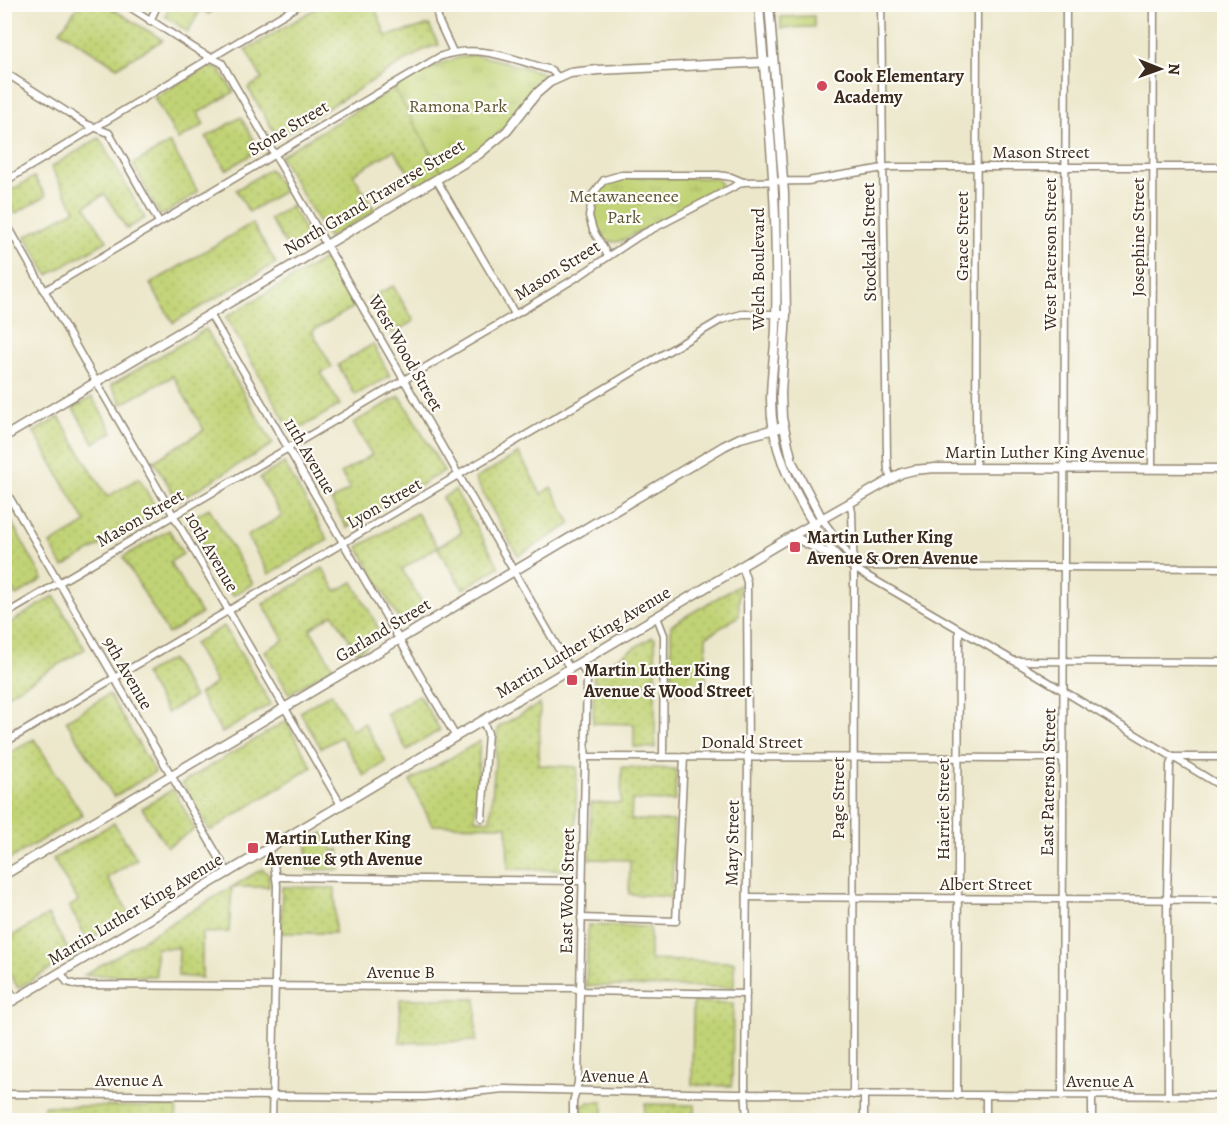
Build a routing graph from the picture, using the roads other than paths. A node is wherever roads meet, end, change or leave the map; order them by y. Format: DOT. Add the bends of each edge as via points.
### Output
graph roads {
  1 [pos="125,4"];
  2 [pos="158,4"];
  3 [pos="301,4"];
  4 [pos="435,4"];
  5 [pos="759,4"];
  6 [pos="769,4"];
  7 [pos="881,4"];
  8 [pos="977,4"];
  9 [pos="1066,4"];
  10 [pos="1154,4"];
  11 [pos="150,21"];
  12 [pos="453,52"];
  13 [pos="212,58"];
  14 [pos="768,63"];
  15 [pos="4,72"];
  16 [pos="558,77"];
  17 [pos="96,127"];
  18 [pos="274,154"];
  19 [pos="977,167"];
  20 [pos="1065,167"];
  21 [pos="883,168"];
  22 [pos="1153,168"];
  23 [pos="1224,168"];
  24 [pos="436,179"];
  25 [pos="773,181"];
  26 [pos="783,181"];
  27 [pos="4,182"];
  28 [pos="743,182"];
  29 [pos="4,219"];
  30 [pos="159,222"];
  31 [pos="326,245"];
  32 [pos="608,256"];
  33 [pos="44,291"];
  34 [pos="210,314"];
  35 [pos="515,314"];
  36 [pos="776,314"];
  37 [pos="786,314"];
  38 [pos="404,379"];
  39 [pos="96,382"];
  40 [pos="778,428"];
  41 [pos="4,437"];
  42 [pos="288,448"];
  43 [pos="976,468"];
  44 [pos="1064,468"];
  45 [pos="1152,469"];
  46 [pos="1224,469"];
  47 [pos="460,475"];
  48 [pos="891,479"];
  49 [pos="4,488"];
  50 [pos="850,503"];
  51 [pos="173,515"];
  52 [pos="818,521"];
  53 [pos="792,536"];
  54 [pos="343,544"];
  55 [pos="841,560"];
  56 [pos="742,566"];
  57 [pos="852,566"];
  58 [pos="1065,567"];
  59 [pos="1224,568"];
  60 [pos="514,571"];
  61 [pos="58,583"];
  62 [pos="228,611"];
  63 [pos="4,615"];
  64 [pos="657,617"];
  65 [pos="959,630"];
  66 [pos="399,640"];
  67 [pos="1014,661"];
  68 [pos="580,662"];
  69 [pos="1065,662"];
  70 [pos="1224,662"];
  71 [pos="570,669"];
  72 [pos="114,678"];
  73 [pos="1065,693"];
  74 [pos="285,708"];
  75 [pos="483,721"];
  76 [pos="456,737"];
  77 [pos="4,743"];
  78 [pos="585,757"];
  79 [pos="663,757"];
  80 [pos="748,757"];
  81 [pos="853,757"];
  82 [pos="958,757"];
  83 [pos="1173,757"];
  84 [pos="1224,757"];
  85 [pos="684,758"];
  86 [pos="1063,758"];
  87 [pos="171,776"];
  88 [pos="1224,788"];
  89 [pos="341,806"];
  90 [pos="482,818"];
  91 [pos="267,850"];
  92 [pos="228,873"];
  93 [pos="4,874"];
  94 [pos="276,877"];
  95 [pos="582,880"];
  96 [pos="747,897"];
  97 [pos="854,898"];
  98 [pos="958,899"];
  99 [pos="1062,899"];
  100 [pos="1167,899"];
  101 [pos="1224,900"];
  102 [pos="581,918"];
  103 [pos="61,973"];
  104 [pos="4,981"];
  105 [pos="274,986"];
  106 [pos="580,990"];
  107 [pos="746,994"];
  108 [pos="15,999"];
  109 [pos="4,1006"];
  110 [pos="576,1090"];
  111 [pos="4,1094"];
  112 [pos="746,1094"];
  113 [pos="853,1095"];
  114 [pos="864,1095"];
  115 [pos="272,1096"];
  116 [pos="957,1096"];
  117 [pos="986,1096"];
  118 [pos="1062,1096"];
  119 [pos="1092,1096"];
  120 [pos="1168,1096"];
  121 [pos="1224,1096"];
  122 [pos="272,1120"];
  123 [pos="573,1120"];
  124 [pos="747,1120"];
  125 [pos="864,1120"];
  126 [pos="986,1120"];
  127 [pos="1092,1120"];
  1 -- 11 [label="street, West Wood Street"];
  2 -- 11 [label="street"];
  3 -- 13 [label="street"];
  4 -- 12 [label="street"];
  5 -- 14 [label="street, Welch Boulevard"];
  6 -- 14 [label="street, Welch Boulevard"];
  7 -- 21 [label="street, Stockdale Street"];
  8 -- 19 [label="street, Grace Street"];
  9 -- 20 [label="street, West Paterson Street"];
  10 -- 22 [label="street, Josephine Street"];
  11 -- 13 [label="street, West Wood Street"];
  12 -- 16 [label="street, Stone Street" via="491,52 551,70"];
  12 -- 18 [label="street, Stone Street" via="422,65"];
  13 -- 17 [label="street"];
  13 -- 18 [label="street, West Wood Street" via="222,63"];
  14 -- 16 [label="street, North Grand Traverse Street" via="590,70"];
  14 -- 25 [label="street, Welch Boulevard"];
  14 -- 26 [label="street, Welch Boulevard"];
  15 -- 17 [label="street"];
  16 -- 24 [label="street, North Grand Traverse Street" via="539,91 499,139"];
  17 -- 27 [label="street"];
  17 -- 30 [label="street" via="110,134"];
  18 -- 30 [label="street, Stone Street"];
  18 -- 31 [label="street, West Wood Street"];
  19 -- 20 [label="street, Mason Street"];
  19 -- 21 [label="street, Mason Street"];
  19 -- 43 [label="street, Grace Street"];
  20 -- 22 [label="street, Mason Street"];
  20 -- 44 [label="street, West Paterson Street"];
  21 -- 26 [label="street, Mason Street" via="822,179"];
  21 -- 48 [label="street, Stockdale Street" via="887,464"];
  22 -- 23 [label="street, Mason Street"];
  22 -- 45 [label="street, Josephine Street"];
  24 -- 31 [label="street, North Grand Traverse Street"];
  24 -- 35 [label="street"];
  25 -- 26 [label="street, Mason Street"];
  25 -- 28 [label="street, Mason Street"];
  25 -- 36 [label="street, Welch Boulevard"];
  26 -- 37 [label="street, Welch Boulevard"];
  28 -- 32 [label="street, Mason Street"];
  28 -- 32 [label="street" via="718,175 607,178 593,194 589,216"];
  29 -- 33 [label="street, 10th Avenue"];
  30 -- 33 [label="street, Stone Street"];
  31 -- 34 [label="street, North Grand Traverse Street"];
  31 -- 38 [label="street, West Wood Street"];
  32 -- 35 [label="street, Mason Street"];
  33 -- 39 [label="street, 10th Avenue"];
  34 -- 39 [label="street, North Grand Traverse Street"];
  34 -- 42 [label="street, 11th Avenue"];
  35 -- 38 [label="street, Mason Street"];
  36 -- 37 [label="street, Lyon Street"];
  36 -- 40 [label="street, Welch Boulevard" via="771,400"];
  36 -- 47 [label="street, Lyon Street" via="738,314 721,320"];
  37 -- 40 [label="street, Welch Boulevard"];
  38 -- 42 [label="street, Mason Street"];
  38 -- 47 [label="street, West Wood Street"];
  39 -- 41 [label="street, North Grand Traverse Street"];
  39 -- 51 [label="street, 10th Avenue"];
  40 -- 52 [label="street, Welch Boulevard" via="778,449 788,477"];
  40 -- 60 [label="street, Garland Street" via="724,446"];
  42 -- 51 [label="street, Mason Street"];
  42 -- 54 [label="street, 11th Avenue"];
  43 -- 44 [label="street, Martin Luther King Avenue"];
  43 -- 48 [label="street, Martin Luther King Avenue" via="918,469"];
  44 -- 45 [label="street, Martin Luther King Avenue"];
  44 -- 58 [label="street, East Paterson Street"];
  45 -- 46 [label="street, Martin Luther King Avenue"];
  47 -- 54 [label="street, Lyon Street"];
  47 -- 60 [label="street, West Wood Street"];
  48 -- 50 [label="street, Martin Luther King Avenue"];
  49 -- 61 [label="street, 9th Avenue"];
  50 -- 52 [label="street, Martin Luther King Avenue"];
  50 -- 57 [label="street, Page Street"];
  51 -- 61 [label="street, Mason Street"];
  51 -- 62 [label="street, 10th Avenue"];
  52 -- 53 [label="street, Martin Luther King Avenue"];
  52 -- 55 [label="street"];
  52 -- 57 [label="street" via="849,556"];
  53 -- 55 [label="street"];
  53 -- 56 [label="street, Martin Luther King Avenue"];
  54 -- 62 [label="street, Lyon Street"];
  54 -- 66 [label="street, 11th Avenue"];
  55 -- 57 [label="street"];
  56 -- 64 [label="street, Martin Luther King Avenue"];
  56 -- 80 [label="street, Mary Street" via="747,579"];
  57 -- 58 [label="street"];
  57 -- 65 [label="street"];
  57 -- 81 [label="street, Page Street"];
  58 -- 59 [label="street"];
  58 -- 69 [label="street, East Paterson Street"];
  60 -- 66 [label="street, Garland Street"];
  60 -- 71 [label="street, West Wood Street"];
  61 -- 63 [label="street, Mason Street"];
  61 -- 72 [label="street, 9th Avenue"];
  62 -- 72 [label="street, Lyon Street"];
  62 -- 74 [label="street, 10th Avenue"];
  64 -- 68 [label="street, Martin Luther King Avenue"];
  64 -- 79 [label="street" via="664,634"];
  65 -- 67 [label="street"];
  65 -- 82 [label="street, Harriet Street"];
  66 -- 74 [label="street, Garland Street"];
  66 -- 76 [label="street, 11th Avenue"];
  67 -- 69 [label="street"];
  67 -- 73 [label="street"];
  68 -- 71 [label="street, Martin Luther King Avenue"];
  68 -- 78 [label="street, East Wood Street" via="586,677"];
  69 -- 70 [label="street"];
  69 -- 73 [label="street, East Paterson Street"];
  71 -- 75 [label="street, Martin Luther King Avenue"];
  72 -- 77 [label="street, Lyon Street"];
  72 -- 87 [label="street, 9th Avenue"];
  73 -- 83 [label="street"];
  73 -- 86 [label="street, East Paterson Street"];
  74 -- 87 [label="street, Garland Street"];
  74 -- 89 [label="street, 10th Avenue"];
  75 -- 76 [label="street, Martin Luther King Avenue"];
  75 -- 90 [label="street" via="488,735"];
  76 -- 89 [label="street, Martin Luther King Avenue"];
  78 -- 79 [label="street, Donald Street"];
  78 -- 95 [label="street, East Wood Street"];
  79 -- 85 [label="street, Donald Street"];
  80 -- 81 [label="street, Donald Street"];
  80 -- 85 [label="street, Donald Street"];
  80 -- 96 [label="street, Mary Street"];
  81 -- 82 [label="street, Donald Street"];
  81 -- 97 [label="street, Page Street"];
  82 -- 86 [label="street, Donald Street"];
  82 -- 98 [label="street, Harriet Street"];
  83 -- 84 [label="street"];
  83 -- 88 [label="street"];
  83 -- 100 [label="street"];
  85 -- 102 [label="street" via="676,921"];
  86 -- 99 [label="street, East Paterson Street"];
  87 -- 92 [label="street, 9th Avenue"];
  87 -- 93 [label="street, Garland Street"];
  89 -- 91 [label="street, Martin Luther King Avenue"];
  91 -- 92 [label="street, Martin Luther King Avenue"];
  91 -- 94 [label="street"];
  92 -- 103 [label="street, Martin Luther King Avenue"];
  94 -- 95 [label="street"];
  94 -- 105 [label="street"];
  95 -- 102 [label="street, East Wood Street"];
  96 -- 97 [label="street, Albert Street"];
  96 -- 107 [label="street, Mary Street"];
  97 -- 98 [label="street, Albert Street"];
  97 -- 113 [label="street, Page Street"];
  98 -- 99 [label="street, Albert Street"];
  98 -- 116 [label="street, Harriet Street"];
  99 -- 100 [label="street, Albert Street"];
  99 -- 118 [label="street, East Paterson Street"];
  100 -- 101 [label="street, Albert Street"];
  100 -- 120 [label="street"];
  102 -- 106 [label="street, East Wood Street"];
  103 -- 105 [label="street, Avenue B" via="67,982 77,984"];
  103 -- 108 [label="street, Martin Luther King Avenue"];
  104 -- 108 [label="street"];
  105 -- 106 [label="street, Avenue B"];
  105 -- 115 [label="street"];
  106 -- 107 [label="street, Avenue B"];
  106 -- 110 [label="street, East Wood Street"];
  107 -- 112 [label="street, Mary Street"];
  108 -- 109 [label="street, Martin Luther King Avenue"];
  110 -- 112 [label="street, Avenue A"];
  110 -- 115 [label="street, Avenue A" via="504,1089 425,1096"];
  110 -- 123 [label="street, East Wood Street"];
  111 -- 115 [label="street, Avenue A"];
  112 -- 113 [label="street, Avenue A"];
  112 -- 124 [label="street, Mary Street"];
  113 -- 114 [label="street, Avenue A"];
  114 -- 116 [label="street, Avenue A"];
  114 -- 125 [label="street"];
  115 -- 122 [label="street"];
  116 -- 117 [label="street, Avenue A"];
  117 -- 118 [label="street, Avenue A"];
  117 -- 126 [label="street"];
  118 -- 119 [label="street, Avenue A"];
  119 -- 120 [label="street, Avenue A"];
  119 -- 127 [label="street"];
  120 -- 121 [label="street, Avenue A"];
}
